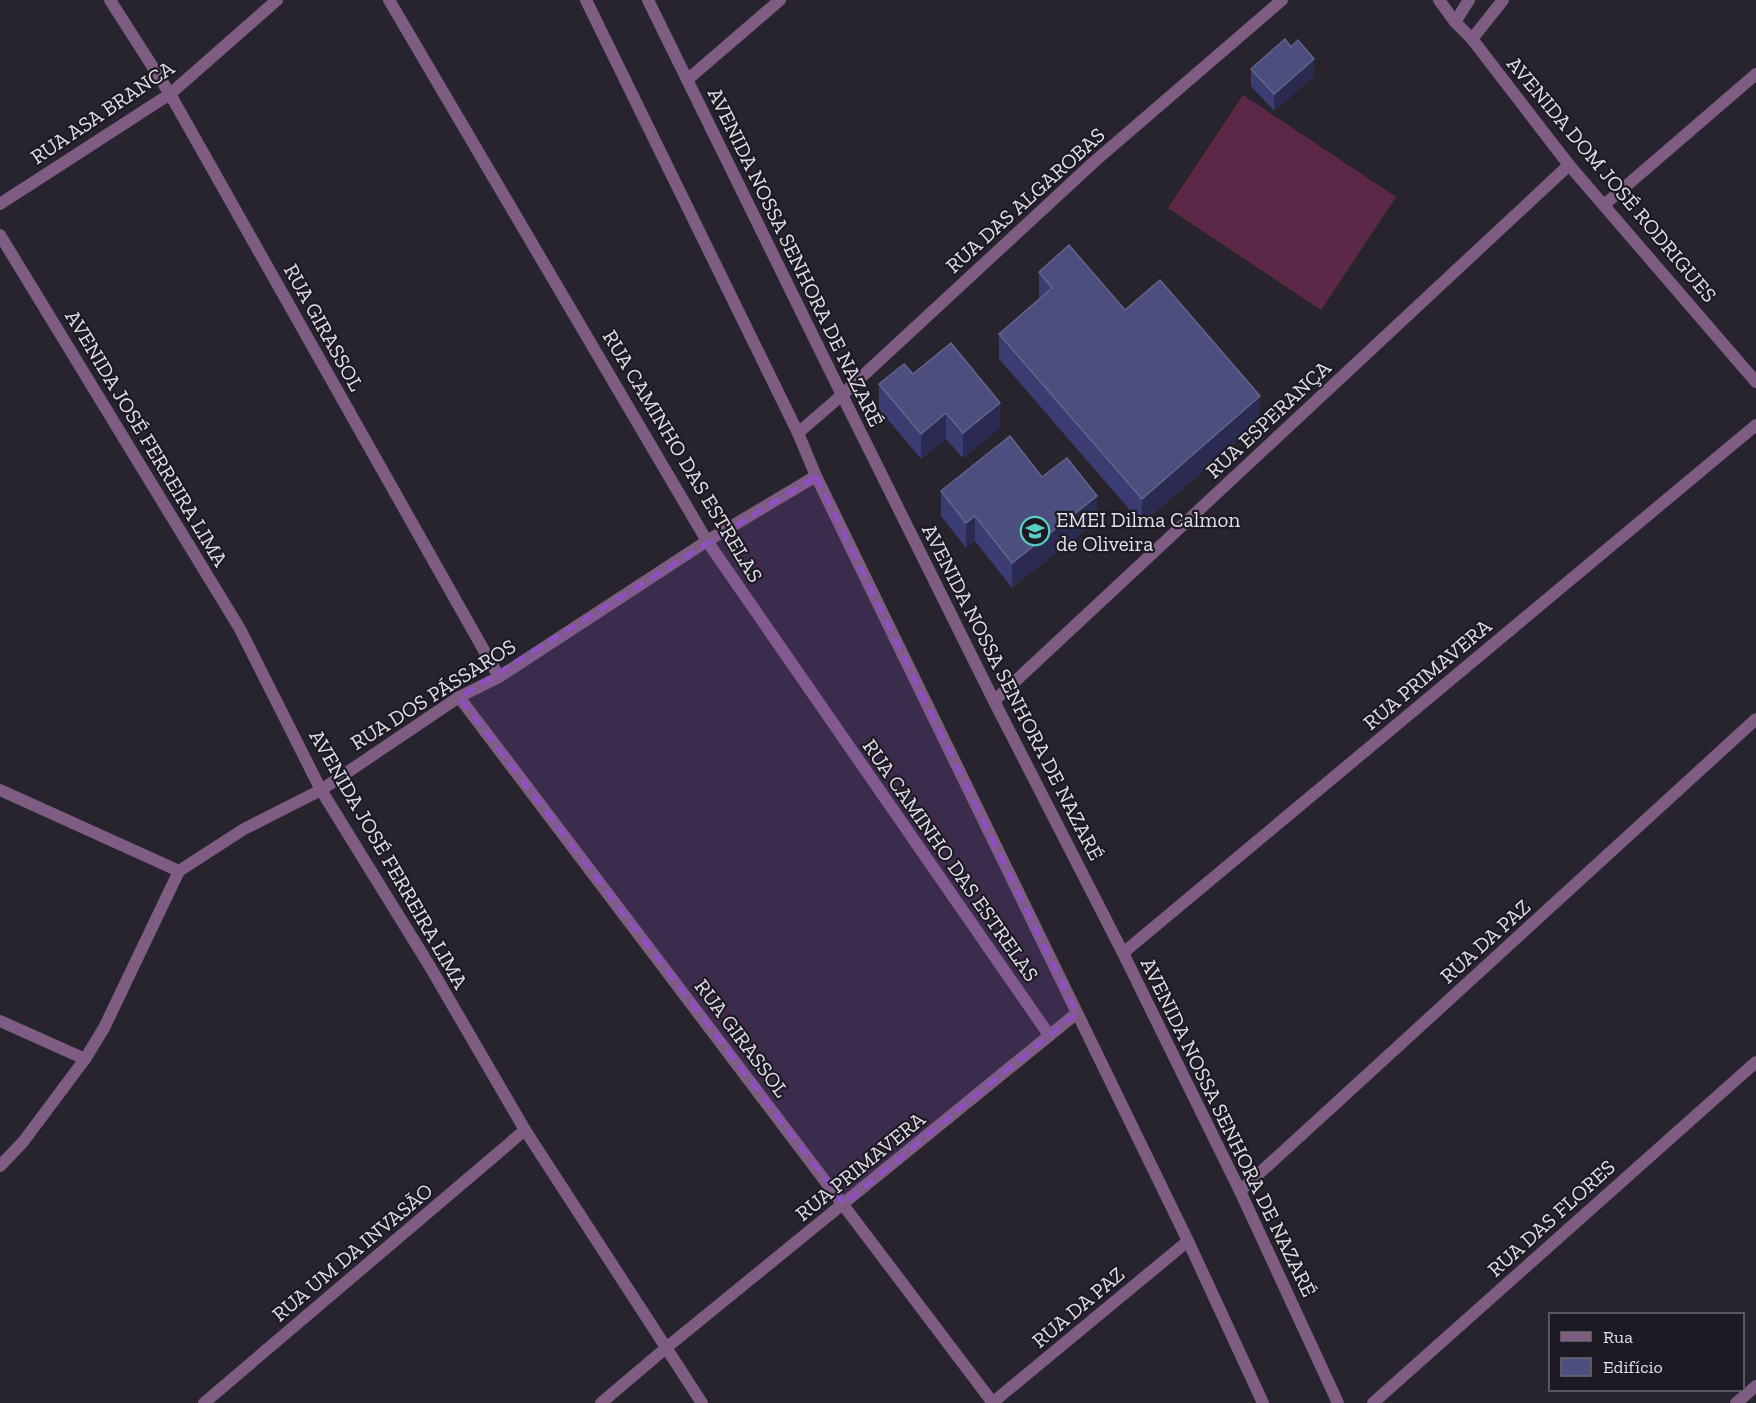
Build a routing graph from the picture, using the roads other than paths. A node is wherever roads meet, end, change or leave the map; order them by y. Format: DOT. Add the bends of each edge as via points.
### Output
graph roads {
  1 [pos="110,0"];
  2 [pos="277,0"];
  3 [pos="389,0"];
  4 [pos="586,0"];
  5 [pos="648,0"];
  6 [pos="780,0"];
  7 [pos="1282,0"];
  8 [pos="1439,0"];
  9 [pos="1469,0"];
  10 [pos="1503,0"];
  11 [pos="1455,22"];
  12 [pos="1472,39"];
  13 [pos="1756,74"];
  14 [pos="687,80"];
  15 [pos="170,94"];
  16 [pos="1569,165"];
  17 [pos="0,204"];
  18 [pos="1604,205"];
  19 [pos="0,235"];
  20 [pos="1756,382"];
  21 [pos="842,395"];
  22 [pos="1756,425"];
  23 [pos="798,433"];
  24 [pos="816,476"];
  25 [pos="707,541"];
  26 [pos="499,677"];
  27 [pos="459,697"];
  28 [pos="994,701"];
  29 [pos="1756,720"];
  30 [pos="0,790"];
  31 [pos="321,790"];
  32 [pos="179,871"];
  33 [pos="1123,952"];
  34 [pos="1077,1013"];
  35 [pos="0,1021"];
  36 [pos="1049,1035"];
  37 [pos="85,1059"];
  38 [pos="1756,1062"];
  39 [pos="525,1130"];
  40 [pos="0,1166"];
  41 [pos="1240,1191"];
  42 [pos="844,1204"];
  43 [pos="1188,1241"];
  44 [pos="666,1348"];
  45 [pos="1756,1386"];
  46 [pos="204,1403"];
  47 [pos="601,1403"];
  48 [pos="702,1403"];
  49 [pos="993,1403"];
  50 [pos="1263,1403"];
  51 [pos="1338,1403"];
  52 [pos="1373,1403"];
  53 [pos="1736,1403"];
  1 -- 15 [label="street, RUA GIRASSOL"];
  2 -- 15 [label="street, RUA ASA BRANCA"];
  3 -- 25 [label="street, RUA CAMINHO DAS ESTRELAS"];
  4 -- 23 [label="street"];
  5 -- 14 [label="street, AVENIDA NOSSA SENHORA DE NAZARÉ"];
  6 -- 14 [label="street"];
  7 -- 21 [label="street, RUA DAS ALGAROBAS" via="1095,161"];
  8 -- 11 [label="street, AVENIDA DOM JOSÉ RODRIGUES"];
  9 -- 11 [label="street"];
  10 -- 12 [label="street"];
  11 -- 12 [label="street, AVENIDA DOM JOSÉ RODRIGUES"];
  12 -- 16 [label="street, AVENIDA DOM JOSÉ RODRIGUES"];
  13 -- 18 [label="street"];
  14 -- 21 [label="street, AVENIDA NOSSA SENHORA DE NAZARÉ"];
  15 -- 17 [label="street, RUA ASA BRANCA"];
  15 -- 26 [label="street, RUA GIRASSOL"];
  16 -- 18 [label="street, AVENIDA DOM JOSÉ RODRIGUES"];
  16 -- 28 [label="street, RUA ESPERANÇA"];
  18 -- 20 [label="street, AVENIDA DOM JOSÉ RODRIGUES"];
  19 -- 31 [label="street, AVENIDA JOSÉ FERREIRA LIMA" via="240,629"];
  21 -- 23 [label="street, RUA DAS ALGAROBAS"];
  21 -- 28 [label="street, AVENIDA NOSSA SENHORA DE NAZARÉ"];
  22 -- 33 [label="street, RUA PRIMAVERA"];
  23 -- 24 [label="street"];
  24 -- 25 [label="street, RUA DOS PÁSSAROS"];
  24 -- 34 [label="street"];
  25 -- 26 [label="street, RUA DOS PÁSSAROS"];
  25 -- 36 [label="street, RUA CAMINHO DAS ESTRELAS"];
  26 -- 27 [label="street, RUA DOS PÁSSAROS"];
  27 -- 31 [label="street, RUA DOS PÁSSAROS"];
  27 -- 42 [label="street, RUA GIRASSOL"];
  28 -- 33 [label="street, AVENIDA NOSSA SENHORA DE NAZARÉ"];
  29 -- 41 [label="street, RUA DA PAZ"];
  30 -- 32 [label="street"];
  31 -- 32 [label="street, RUA DOS PÁSSAROS" via="244,829"];
  31 -- 39 [label="street, AVENIDA JOSÉ FERREIRA LIMA"];
  32 -- 37 [label="street" via="104,1028"];
  33 -- 41 [label="street, AVENIDA NOSSA SENHORA DE NAZARÉ"];
  34 -- 36 [label="street, RUA PRIMAVERA"];
  34 -- 43 [label="street"];
  35 -- 37 [label="street"];
  36 -- 42 [label="street, RUA PRIMAVERA"];
  37 -- 40 [label="street" via="23,1142"];
  38 -- 52 [label="street, RUA DAS FLORES"];
  39 -- 44 [label="street, AVENIDA JOSÉ FERREIRA LIMA"];
  39 -- 46 [label="street, RUA UM DA INVASÃO"];
  41 -- 51 [label="street, AVENIDA NOSSA SENHORA DE NAZARÉ"];
  42 -- 44 [label="street, RUA PRIMAVERA"];
  42 -- 49 [label="street, RUA GIRASSOL"];
  43 -- 49 [label="street, RUA DA PAZ"];
  43 -- 50 [label="street"];
  44 -- 47 [label="street, RUA PRIMAVERA"];
  44 -- 48 [label="street, AVENIDA JOSÉ FERREIRA LIMA"];
  45 -- 53 [label="street"];
}
